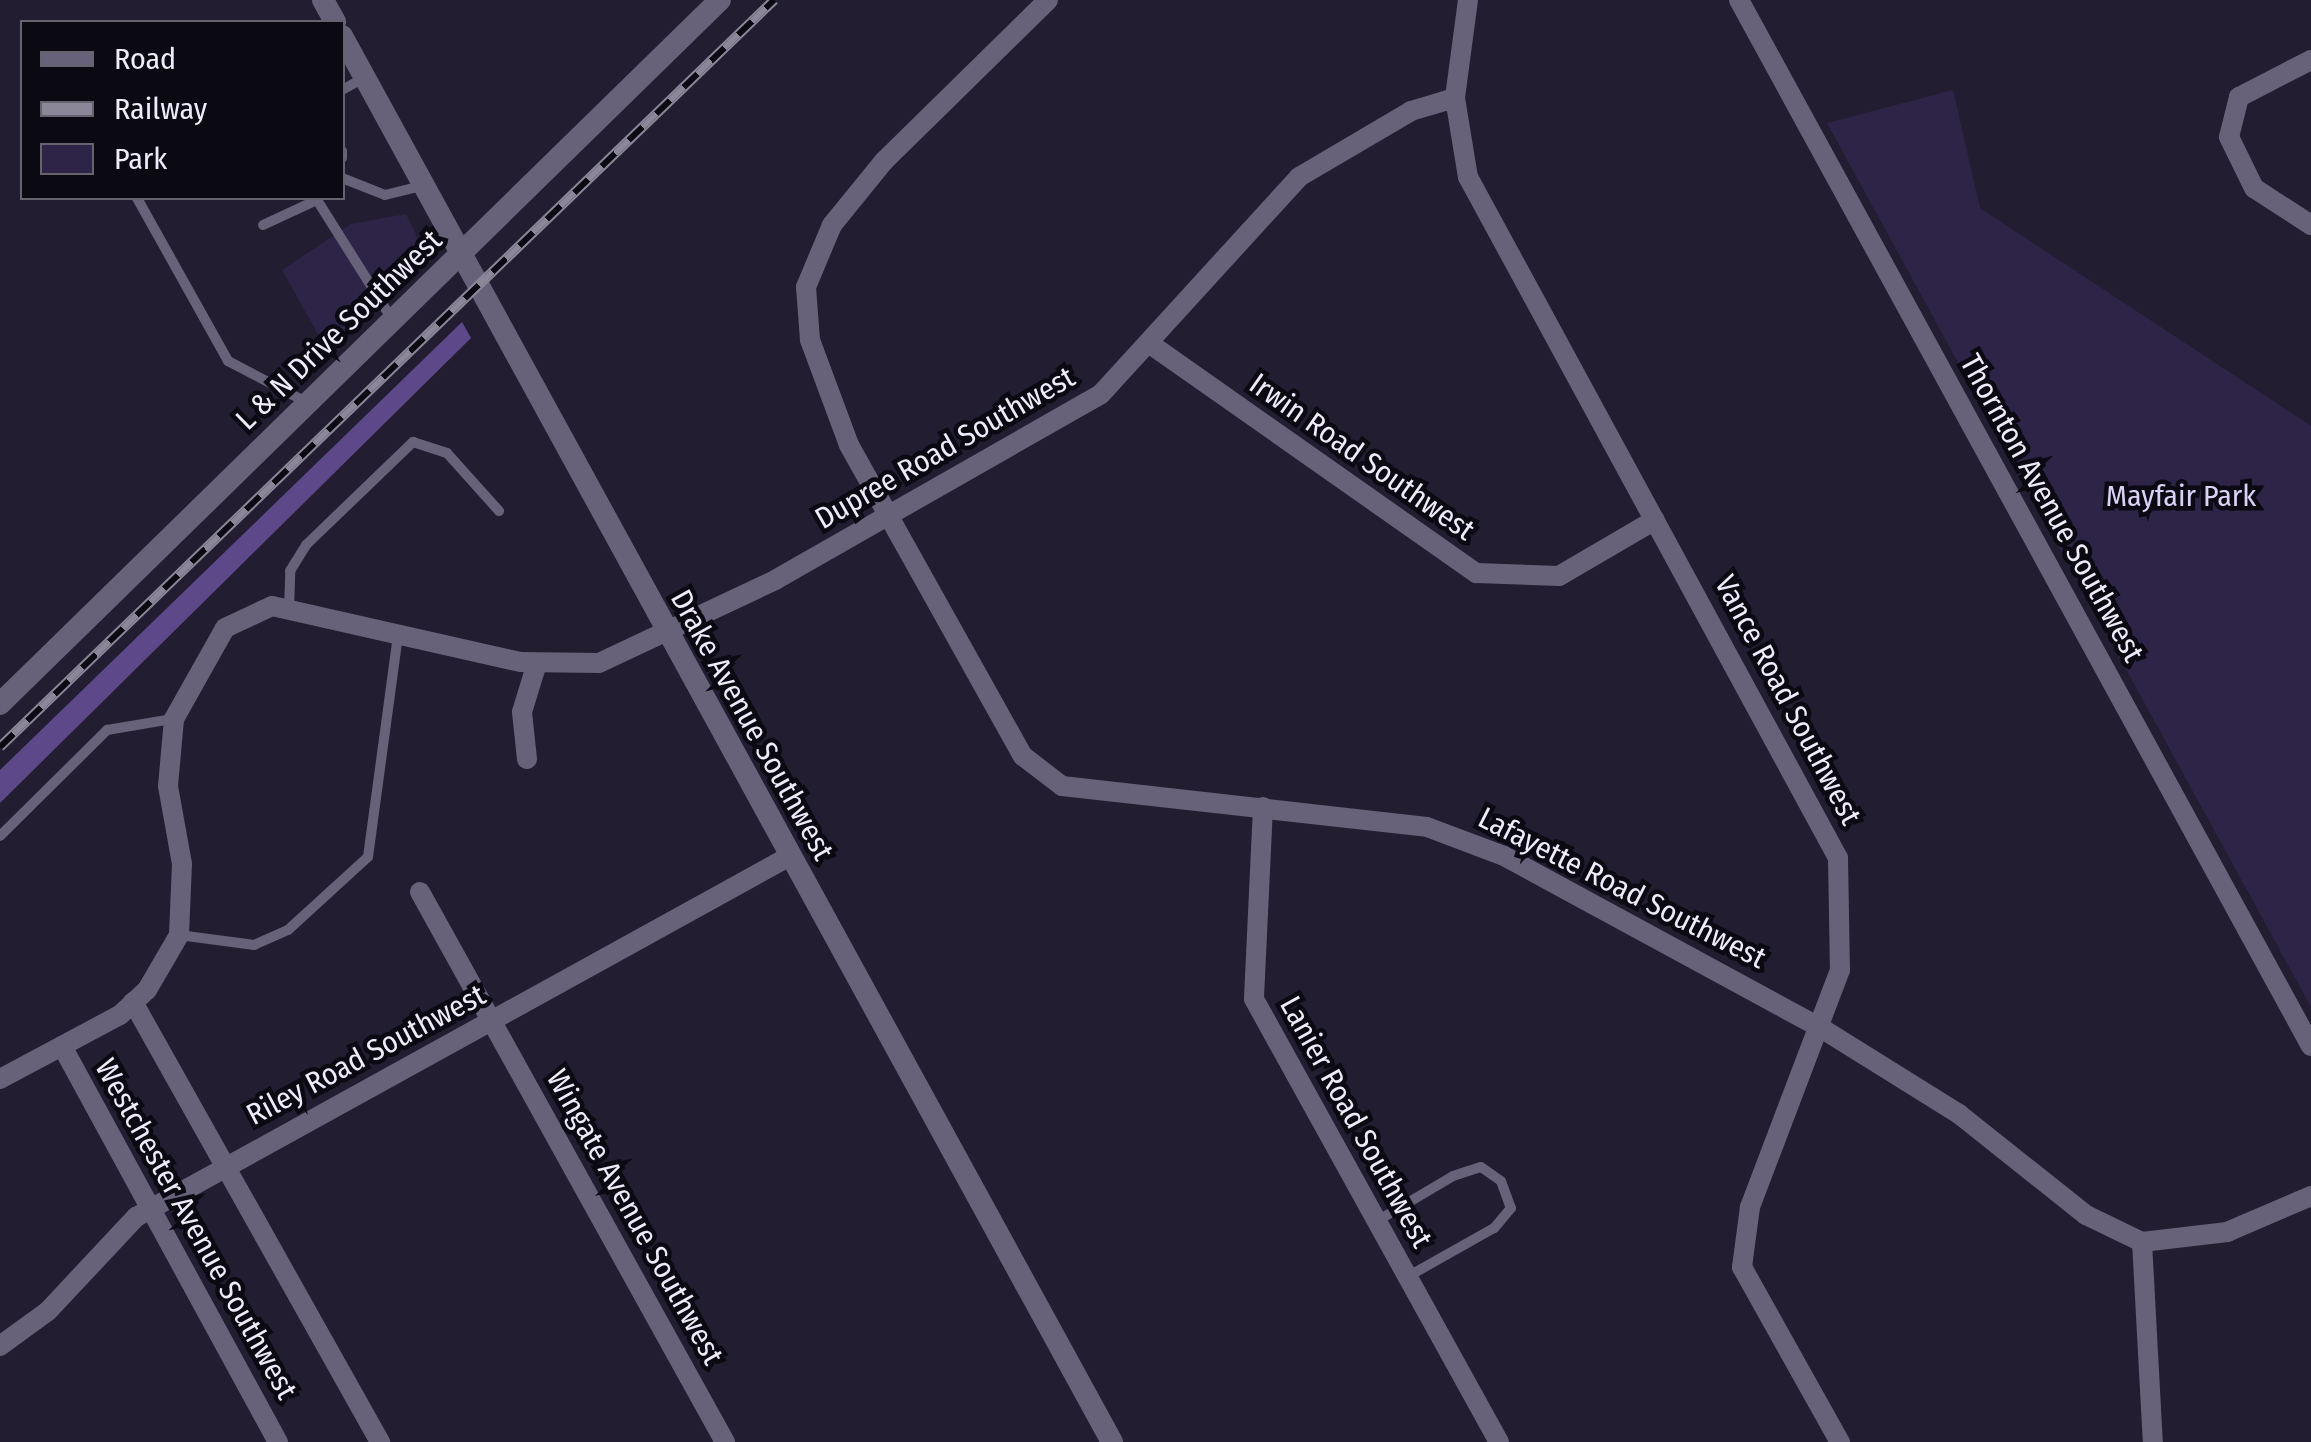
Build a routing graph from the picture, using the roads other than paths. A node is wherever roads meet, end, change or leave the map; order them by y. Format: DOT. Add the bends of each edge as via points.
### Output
graph roads {
  1 [pos="720,0"];
  2 [pos="1048,0"];
  3 [pos="1468,0"];
  4 [pos="1739,0"];
  5 [pos="345,41"];
  6 [pos="2311,60"];
  7 [pos="365,78"];
  8 [pos="345,88"];
  9 [pos="1456,98"];
  10 [pos="345,179"];
  11 [pos="422,186"];
  12 [pos="138,200"];
  13 [pos="319,200"];
  14 [pos="300,202"];
  15 [pos="2311,224"];
  16 [pos="264,225"];
  17 [pos="459,256"];
  18 [pos="392,320"];
  19 [pos="1153,346"];
  20 [pos="307,403"];
  21 [pos="499,511"];
  22 [pos="888,518"];
  23 [pos="1654,520"];
  24 [pos="290,610"];
  25 [pos="666,630"];
  26 [pos="398,635"];
  27 [pos="538,662"];
  28 [pos="0,704"];
  29 [pos="174,718"];
  30 [pos="527,759"];
  31 [pos="1262,808"];
  32 [pos="0,836"];
  33 [pos="790,856"];
  34 [pos="420,892"];
  35 [pos="179,935"];
  36 [pos="134,1002"];
  37 [pos="492,1022"];
  38 [pos="1821,1028"];
  39 [pos="62,1046"];
  40 [pos="2311,1046"];
  41 [pos="0,1079"];
  42 [pos="224,1165"];
  43 [pos="2311,1196"];
  44 [pos="151,1208"];
  45 [pos="1376,1222"];
  46 [pos="2142,1242"];
  47 [pos="1407,1277"];
  48 [pos="0,1346"];
  49 [pos="278,1442"];
  50 [pos="380,1442"];
  51 [pos="725,1442"];
  52 [pos="1112,1442"];
  53 [pos="1500,1442"];
  54 [pos="1840,1442"];
  55 [pos="2152,1442"];
  1 -- 17 [label="street, L & N Drive Southwest"];
  2 -- 22 [label="street, Lafayette Road Southwest" via="832,225 806,287 824,379"];
  3 -- 9 [label="street, Vance Road Southwest"];
  4 -- 40 [label="street, Thornton Avenue Southwest"];
  5 -- 7 [label="street, Drake Avenue Southwest"];
  6 -- 15 [label="street" via="2239,97 2228,137 2254,188"];
  7 -- 8 [label="lane"];
  7 -- 11 [label="street, Drake Avenue Southwest"];
  9 -- 19 [label="street, Dupree Road Southwest" via="1411,111 1299,177"];
  9 -- 23 [label="street, Vance Road Southwest" via="1468,177"];
  10 -- 11 [label="lane" via="385,195"];
  11 -- 17 [label="street, Drake Avenue Southwest"];
  12 -- 20 [label="lane" via="228,360"];
  13 -- 18 [label="lane"];
  14 -- 16 [label="lane"];
  17 -- 18 [label="street, L & N Drive Southwest"];
  17 -- 25 [label="street, Drake Avenue Southwest"];
  18 -- 20 [label="street, L & N Drive Southwest"];
  19 -- 22 [label="street, Dupree Road Southwest" via="1100,394"];
  19 -- 23 [label="street, Irwin Road Southwest" via="1476,573 1558,576"];
  20 -- 28 [label="street, L & N Drive Southwest"];
  21 -- 24 [label="lane" via="447,454 414,442 306,545 290,571"];
  22 -- 25 [label="street, Dupree Road Southwest"];
  22 -- 31 [label="street, Lafayette Road Southwest" via="1023,756 1062,786"];
  23 -- 38 [label="street, Vance Road Southwest" via="1838,858 1840,970"];
  24 -- 26 [label="street, Dupree Road Southwest"];
  24 -- 29 [label="street" via="272,606 225,628"];
  25 -- 27 [label="street, Dupree Road Southwest" via="598,662"];
  25 -- 33 [label="street, Drake Avenue Southwest"];
  26 -- 27 [label="street, Dupree Road Southwest"];
  26 -- 35 [label="lane" via="368,857 288,930 254,946"];
  27 -- 30 [label="street" via="522,712"];
  29 -- 32 [label="lane" via="107,730"];
  29 -- 35 [label="street" via="168,786 182,864"];
  31 -- 38 [label="street, Lafayette Road Southwest" via="1427,826 1504,856"];
  31 -- 45 [label="street, Lanier Road Southwest" via="1254,1000"];
  33 -- 37 [label="street, Riley Road Southwest"];
  33 -- 52 [label="street, Drake Avenue Southwest"];
  34 -- 37 [label="street, Wingate Avenue Southwest"];
  35 -- 36 [label="street"];
  36 -- 39 [label="street"];
  36 -- 42 [label="street, Westchester Avenue Southwest"];
  37 -- 42 [label="street, Riley Road Southwest"];
  37 -- 51 [label="street, Wingate Avenue Southwest"];
  38 -- 46 [label="street, Lafayette Road Southwest" via="1958,1114 2086,1215"];
  38 -- 54 [label="street, Vance Road Southwest" via="1750,1207 1742,1268"];
  39 -- 41 [label="street"];
  39 -- 44 [label="street, Westchester Avenue Southwest"];
  42 -- 44 [label="street, Riley Road Southwest"];
  42 -- 50 [label="street, Westchester Avenue Southwest"];
  43 -- 46 [label="street" via="2226,1232"];
  44 -- 48 [label="street, Riley Road Southwest"];
  44 -- 49 [label="street, Westchester Avenue Southwest"];
  45 -- 47 [label="street, Lanier Road Southwest"];
  45 -- 47 [label="lane" via="1453,1176 1481,1167 1501,1180 1511,1208 1494,1228"];
  46 -- 55 [label="street"];
  47 -- 53 [label="street, Lanier Road Southwest"];
}
